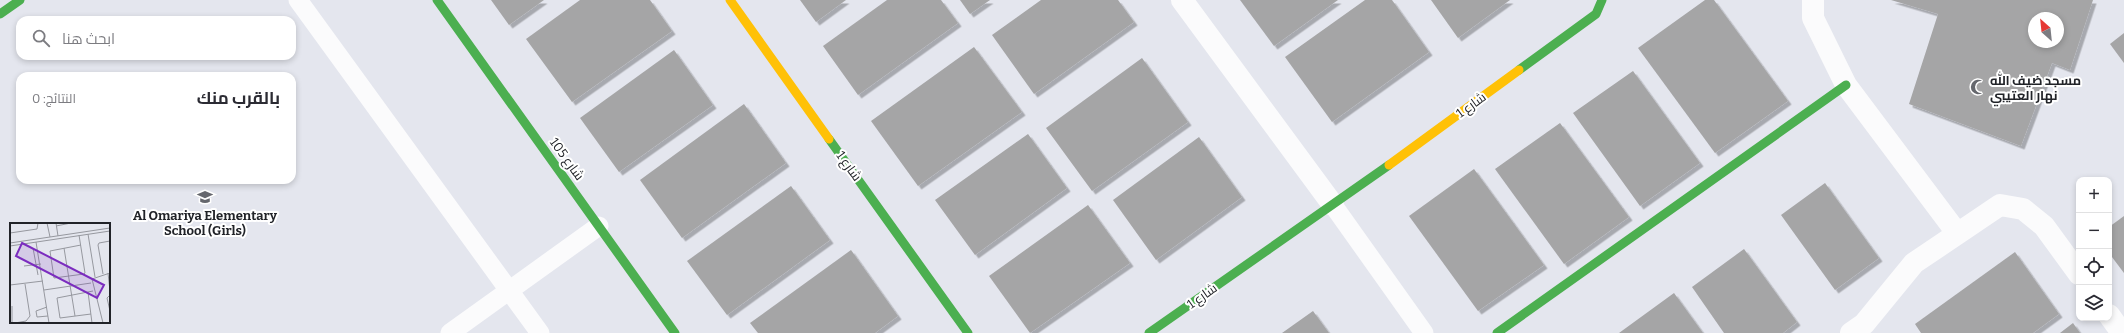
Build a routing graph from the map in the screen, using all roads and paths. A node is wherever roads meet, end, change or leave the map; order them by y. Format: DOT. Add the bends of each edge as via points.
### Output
graph roads {
  1 [pos="20,0"];
  2 [pos="298,0"];
  3 [pos="437,0"];
  4 [pos="730,0"];
  5 [pos="1182,0"];
  6 [pos="1602,0"];
  7 [pos="1813,0"];
  8 [pos="0,14"];
  9 [pos="1846,86"];
  10 [pos="1333,205"];
  11 [pos="599,226"];
  12 [pos="1957,233"];
  13 [pos="2076,270"];
  14 [pos="509,290"];
  15 [pos="2112,319"];
  16 [pos="1862,330"];
  17 [pos="450,333"];
  18 [pos="540,333"];
  19 [pos="675,333"];
  20 [pos="968,333"];
  21 [pos="1149,333"];
  22 [pos="1424,333"];
  23 [pos="1497,333"];
  24 [pos="2122,333"];
  1 -- 8 [label="street"];
  2 -- 14 [label="lane"];
  3 -- 11 [label="street, شارع 105"];
  4 -- 20 [label="street, شارع 1"];
  5 -- 10 [label="street"];
  6 -- 10 [label="street, شارع 1" via="1596,14"];
  7 -- 9 [label="street" via="1813,18"];
  9 -- 12 [label="street"];
  9 -- 23 [label="street"];
  10 -- 21 [label="street, شارع 1"];
  10 -- 22 [label="lane"];
  11 -- 14 [label="lane"];
  11 -- 19 [label="street, شارع 105"];
  12 -- 13 [label="street" via="2000,205 2023,209 2044,226"];
  12 -- 16 [label="street" via="1914,263"];
  14 -- 17 [label="lane"];
  14 -- 18 [label="lane"];
  15 -- 24 [label="street"];
}
